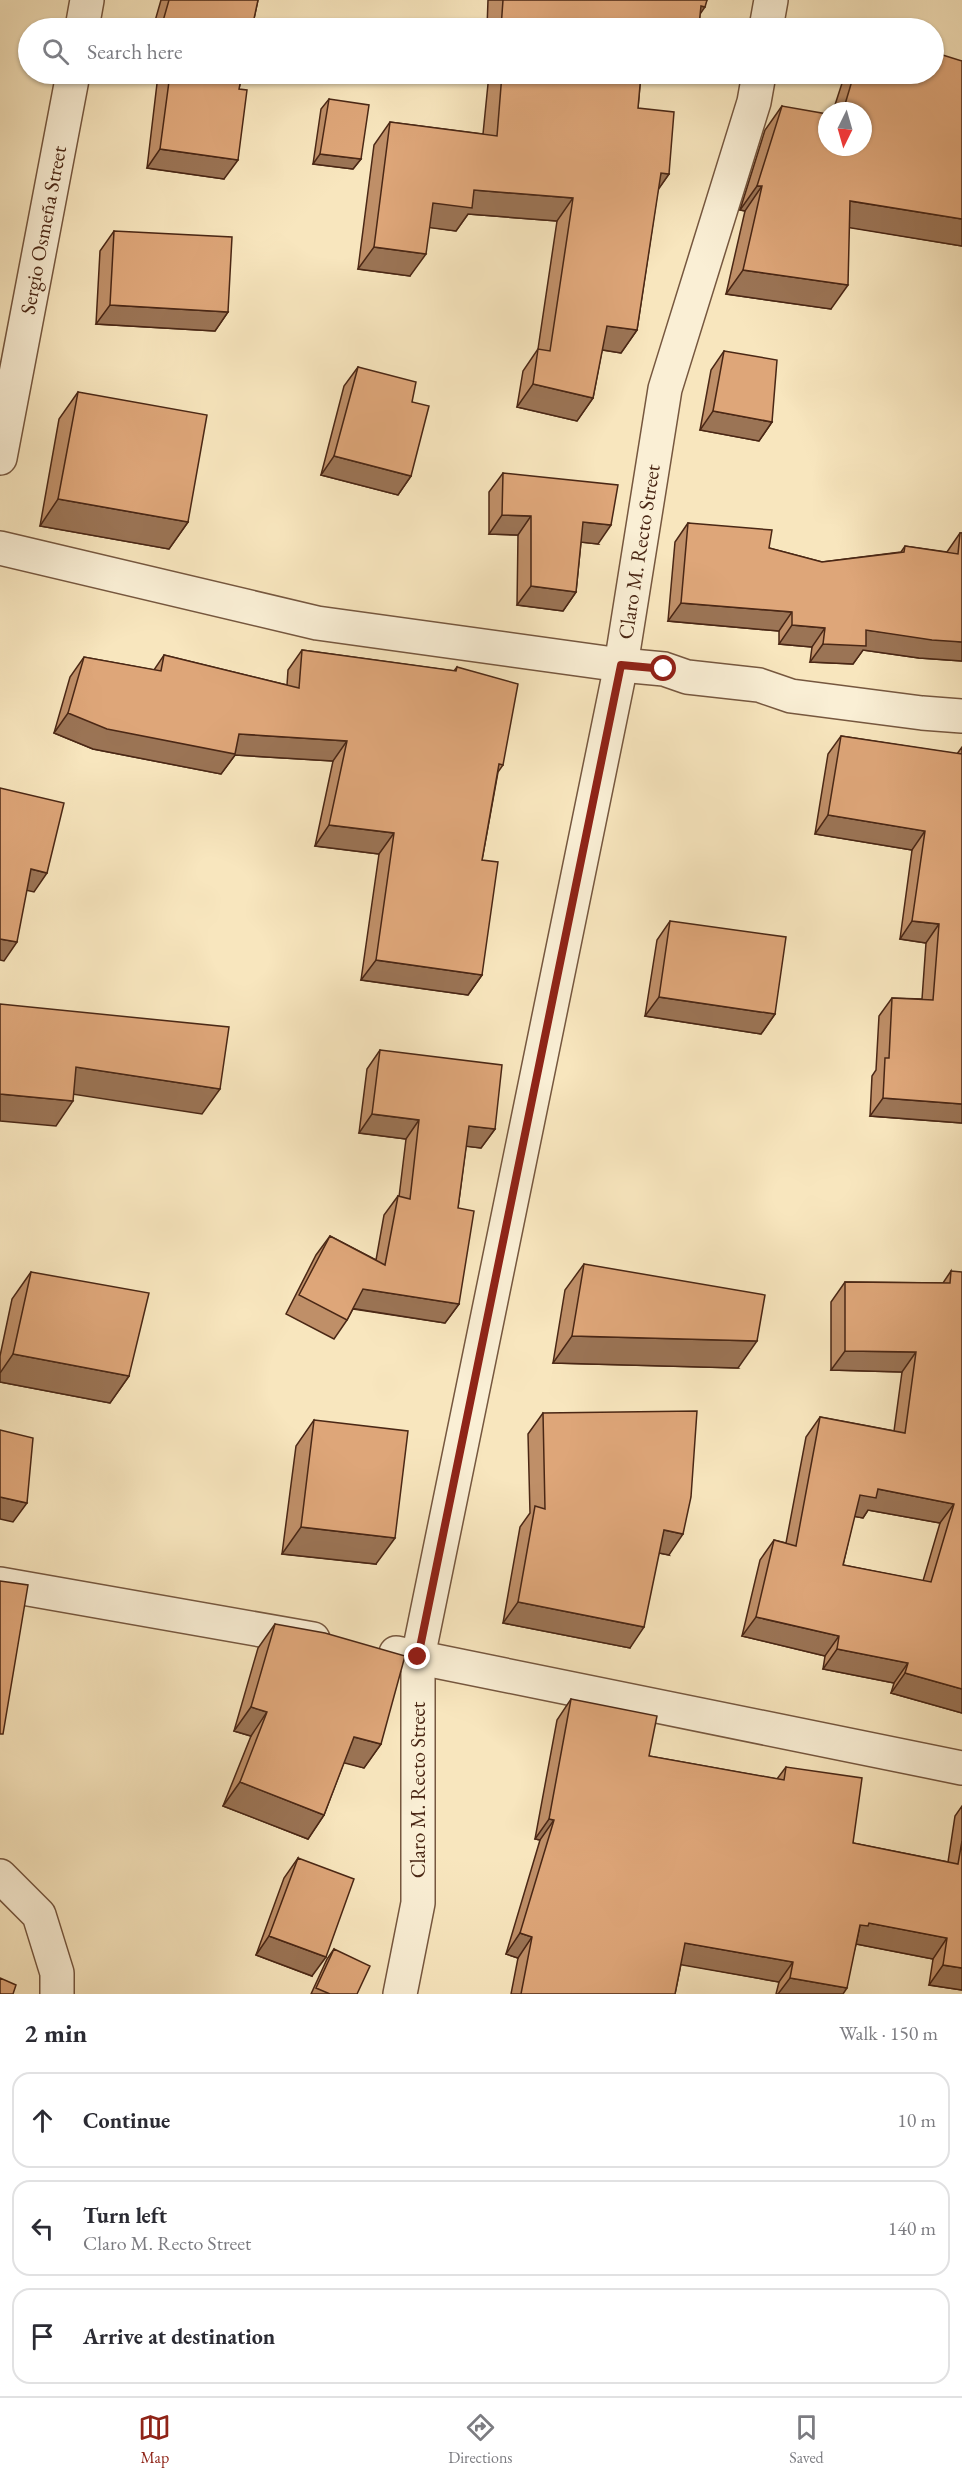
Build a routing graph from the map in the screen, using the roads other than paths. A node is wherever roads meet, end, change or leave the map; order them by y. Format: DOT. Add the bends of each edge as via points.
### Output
graph roads {
  1 [pos="87,0"];
  2 [pos="771,0"];
  3 [pos="84,18"];
  4 [pos="768,18"];
  5 [pos="71,84"];
  6 [pos="757,84"];
  7 [pos="0,458"];
  8 [pos="0,548"];
  9 [pos="621,665"];
  10 [pos="962,716"];
  11 [pos="0,1584"];
  12 [pos="337,1643"];
  13 [pos="372,1649"];
  14 [pos="418,1657"];
  15 [pos="962,1768"];
  16 [pos="0,1876"];
  17 [pos="57,1994"];
  18 [pos="400,1994"];
  1 -- 3 [label="street"];
  2 -- 4 [label="street"];
  5 -- 7 [label="street, Sergio Osmeña Street"];
  6 -- 9 [label="street, Claro M. Recto Street" via="665,389"];
  8 -- 9 [label="street" via="317,623"];
  9 -- 10 [label="street" via="759,685 791,696"];
  9 -- 14 [label="street, Claro M. Recto Street"];
  11 -- 12 [label="street"];
  13 -- 14 [label="street"];
  14 -- 15 [label="street"];
  14 -- 18 [label="street, Claro M. Recto Street" via="418,1903"];
  16 -- 17 [label="street" via="39,1915 57,1973"];
}
